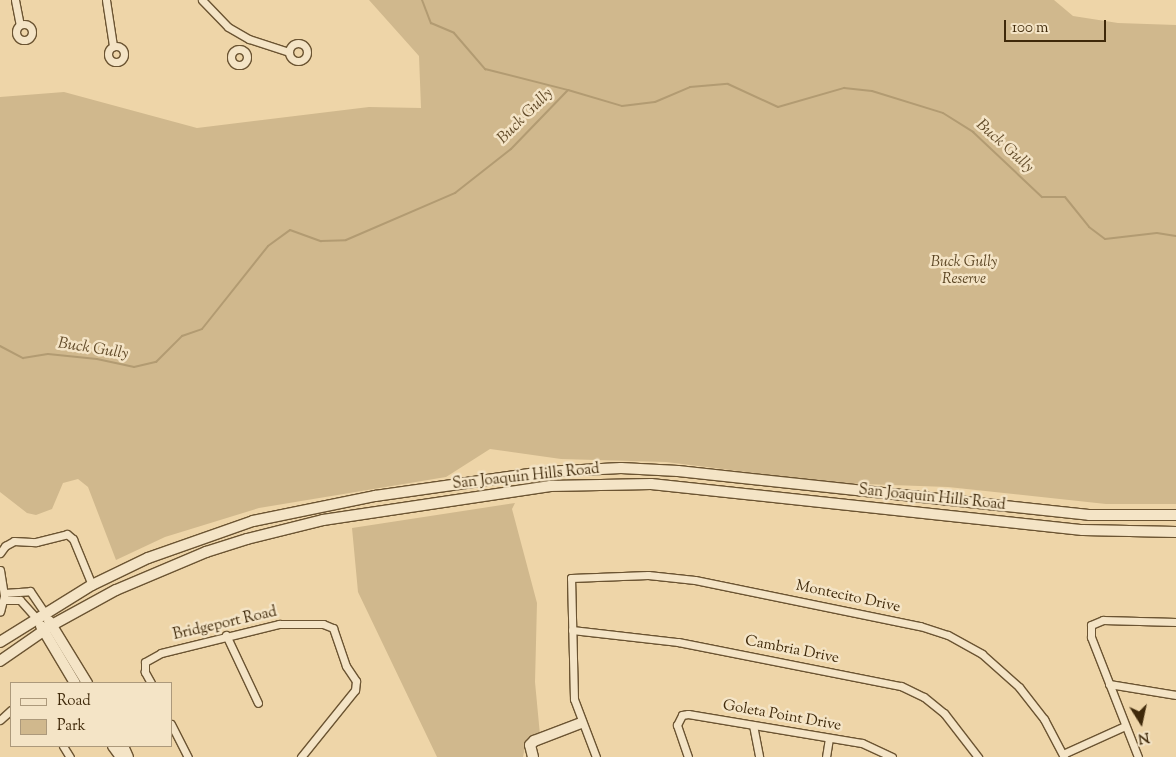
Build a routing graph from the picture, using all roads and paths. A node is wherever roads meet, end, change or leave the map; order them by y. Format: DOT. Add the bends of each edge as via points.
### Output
graph roads {
  1 [pos="15,0"];
  2 [pos="106,0"];
  3 [pos="202,0"];
  4 [pos="20,25"];
  5 [pos="249,39"];
  6 [pos="113,46"];
  7 [pos="242,50"];
  8 [pos="289,52"];
  9 [pos="1176,515"];
  10 [pos="1176,532"];
  11 [pos="0,553"];
  12 [pos="0,570"];
  13 [pos="92,585"];
  14 [pos="4,596"];
  15 [pos="0,612"];
  16 [pos="41,616"];
  17 [pos="1176,622"];
  18 [pos="48,628"];
  19 [pos="572,630"];
  20 [pos="226,635"];
  21 [pos="0,642"];
  22 [pos="0,661"];
  23 [pos="75,682"];
  24 [pos="86,682"];
  25 [pos="151,682"];
  26 [pos="1109,684"];
  27 [pos="1176,695"];
  28 [pos="258,703"];
  29 [pos="10,711"];
  30 [pos="0,720"];
  31 [pos="581,723"];
  32 [pos="753,725"];
  33 [pos="172,726"];
  34 [pos="1125,726"];
  35 [pos="829,738"];
  36 [pos="1063,756"];
  37 [pos="188,757"];
  38 [pos="301,757"];
  39 [pos="533,757"];
  40 [pos="596,757"];
  41 [pos="688,757"];
  42 [pos="759,757"];
  43 [pos="826,757"];
  44 [pos="892,757"];
  45 [pos="978,757"];
  46 [pos="1138,757"];
  1 -- 4 [label="street"];
  2 -- 6 [label="street"];
  3 -- 5 [label="street" via="228,27"];
  5 -- 7 [label="street"];
  5 -- 8 [label="street"];
  9 -- 13 [label="main road, San Joaquin Hills Road" via="1090,515 678,472 621,468 564,470 299,510 199,539 148,558"];
  10 -- 18 [label="main road, San Joaquin Hills Road" via="1083,530 651,484 550,486 360,514 247,539 146,577"];
  11 -- 13 [label="street" via="4,546 14,541 36,542 62,533 73,540"];
  12 -- 14 [label="street"];
  13 -- 16 [label="main road, San Joaquin Hills Road"];
  14 -- 15 [label="street"];
  14 -- 16 [label="street" via="20,600"];
  14 -- 16 [label="street" via="30,591"];
  16 -- 18 [label="main road"];
  16 -- 21 [label="main road, San Joaquin Hills Road"];
  17 -- 26 [label="street" via="1103,620 1090,625 1090,637"];
  18 -- 22 [label="main road, San Joaquin Hills Road"];
  18 -- 23 [label="main road"];
  18 -- 24 [label="main road"];
  19 -- 31 [label="street" via="573,686"];
  19 -- 36 [label="street, Montecito Drive" via="571,578 677,577 939,632 974,649 1010,678 1040,713"];
  19 -- 45 [label="street, Cambria Drive" via="678,642 901,686 924,697 944,713"];
  20 -- 25 [label="street, Bridgeport Road" via="152,656 145,667"];
  20 -- 28 [label="street"];
  20 -- 38 [label="street, Bridgeport Road" via="279,624 323,624 333,628 346,666 356,681 356,690"];
  26 -- 27 [label="street"];
  26 -- 34 [label="street"];
  29 -- 30 [label="street"];
  31 -- 39 [label="main road" via="530,745"];
  31 -- 40 [label="street"];
  32 -- 35 [label="street, Goleta Point Drive"];
  32 -- 41 [label="street, Goleta Point Drive" via="688,714 678,719"];
  32 -- 42 [label="street"];
  33 -- 37 [label="street"];
  34 -- 36 [label="street"];
  34 -- 46 [label="street"];
  35 -- 43 [label="street"];
  35 -- 44 [label="street, Goleta Point Drive" via="870,746"];
}
